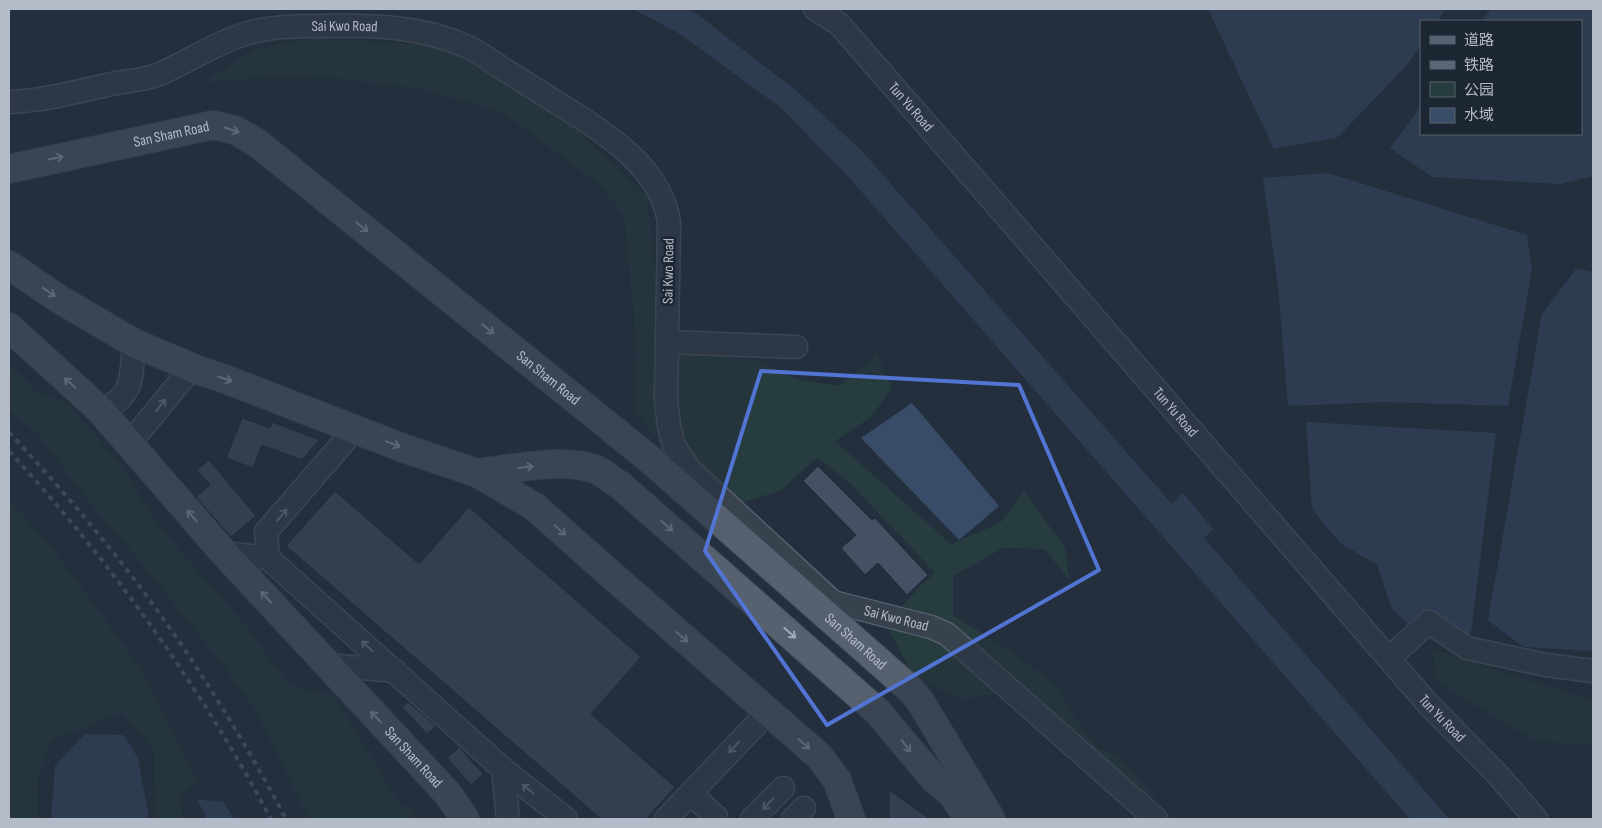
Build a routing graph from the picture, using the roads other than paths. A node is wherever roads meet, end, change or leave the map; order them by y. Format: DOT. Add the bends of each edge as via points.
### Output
graph roads {
  1 [pos="815,9"];
  2 [pos="9,102"];
  3 [pos="9,168"];
  4 [pos="9,265"];
  5 [pos="9,327"];
  6 [pos="667,342"];
  7 [pos="134,343"];
  8 [pos="796,347"];
  9 [pos="198,370"];
  10 [pos="100,410"];
  11 [pos="355,429"];
  12 [pos="130,444"];
  13 [pos="477,473"];
  14 [pos="224,552"];
  15 [pos="268,558"];
  16 [pos="1389,658"];
  17 [pos="328,664"];
  18 [pos="395,671"];
  19 [pos="1593,671"];
  20 [pos="768,712"];
  21 [pos="503,769"];
  22 [pos="783,788"];
  23 [pos="506,791"];
  24 [pos="691,794"];
  25 [pos="716,817"];
  26 [pos="465,819"];
  27 [pos="508,819"];
  28 [pos="566,819"];
  29 [pos="666,819"];
  30 [pos="752,819"];
  31 [pos="851,819"];
  32 [pos="966,819"];
  33 [pos="991,819"];
  34 [pos="1156,819"];
  35 [pos="1536,819"];
  1 -- 16 [label="street, Tun Yu Road" via="838,24"];
  2 -- 6 [label="street, Sai Kwo Road" via="32,101 154,76 240,36 292,26 398,27 469,47 601,130 648,176 668,210 670,223"];
  3 -- 33 [label="main road, San Sham Road, one-way" via="213,126 235,130 257,144 647,457 904,683 920,701"];
  4 -- 7 [label="main road, one-way"];
  10 -- 5 [label="main road, San Sham Road, one-way"];
  6 -- 8 [label="street"];
  6 -- 34 [label="street, Sai Kwo Road" via="669,426 674,446 690,470 833,602 947,634"];
  7 -- 9 [label="main road"];
  7 -- 10 [label="street" via="131,379 126,394 115,404"];
  9 -- 11 [label="main road, one-way"];
  12 -- 9 [label="street, one-way" via="184,377"];
  10 -- 12 [label="main road, San Sham Road"];
  11 -- 13 [label="main road, one-way"];
  15 -- 11 [label="street, one-way" via="266,532"];
  14 -- 12 [label="main road, San Sham Road, one-way"];
  13 -- 20 [label="main road, one-way" via="535,507"];
  13 -- 32 [label="main road, one-way" via="572,464 598,470 878,712 934,779 952,794"];
  14 -- 15 [label="street"];
  17 -- 14 [label="main road, San Sham Road, one-way"];
  18 -- 15 [label="street, one-way"];
  16 -- 19 [label="street" via="1429,622 1467,648 1546,665"];
  16 -- 35 [label="street, Tun Yu Road"];
  17 -- 18 [label="street"];
  26 -- 17 [label="main road, San Sham Road, one-way" via="448,794"];
  18 -- 21 [label="street"];
  18 -- 23 [label="street"];
  20 -- 24 [label="street, one-way"];
  20 -- 31 [label="main road, one-way" via="819,756 837,780"];
  21 -- 23 [label="street"];
  28 -- 21 [label="street, one-way"];
  22 -- 30 [label="street, one-way"];
  23 -- 27 [label="street"];
  24 -- 25 [label="street"];
  24 -- 29 [label="street"];
}
